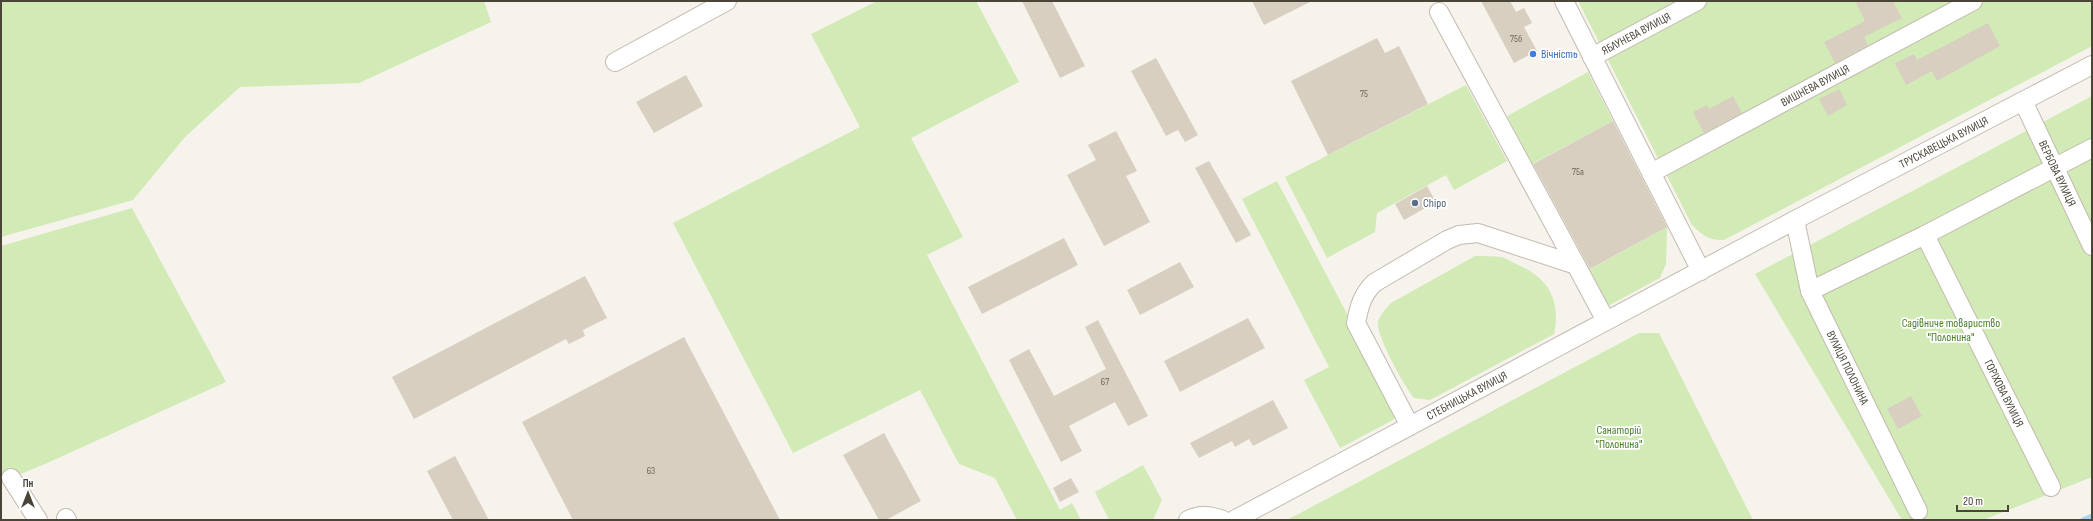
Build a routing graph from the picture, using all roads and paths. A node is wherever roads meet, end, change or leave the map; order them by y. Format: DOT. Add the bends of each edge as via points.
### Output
graph roads {
  1 [pos="727,1"];
  2 [pos="1564,1"];
  3 [pos="1697,1"];
  4 [pos="1973,1"];
  5 [pos="1439,12"];
  6 [pos="1595,55"];
  7 [pos="615,62"];
  8 [pos="2092,65"];
  9 [pos="2023,101"];
  10 [pos="2092,148"];
  11 [pos="2054,166"];
  12 [pos="1654,171"];
  13 [pos="1795,220"];
  14 [pos="1925,235"];
  15 [pos="2092,246"];
  16 [pos="1576,265"];
  17 [pos="1701,271"];
  18 [pos="1810,291"];
  19 [pos="1606,321"];
  20 [pos="1410,426"];
  21 [pos="11,478"];
  22 [pos="2051,487"];
  23 [pos="1918,510"];
  24 [pos="38,520"];
  25 [pos="1188,520"];
  26 [pos="1223,520"];
  27 [pos="1234,520"];
  1 -- 7 [label="street"];
  2 -- 6 [label="street"];
  3 -- 6 [label="street, ЯБЛУНЕВА ВУЛИЦЯ"];
  4 -- 12 [label="street, ВИШНЕВА ВУЛИЦЯ"];
  5 -- 16 [label="street"];
  6 -- 12 [label="street"];
  8 -- 9 [label="street, ТРУСКАВЕЦЬКА ВУЛИЦЯ"];
  9 -- 11 [label="street, ВЕРБОВА ВУЛИЦЯ"];
  9 -- 13 [label="street, ТРУСКАВЕЦЬКА ВУЛИЦЯ"];
  10 -- 11 [label="street"];
  11 -- 14 [label="street"];
  11 -- 15 [label="street, ВЕРБОВА ВУЛИЦЯ"];
  12 -- 17 [label="street"];
  13 -- 17 [label="street, ТРУСКАВЕЦЬКА ВУЛИЦЯ"];
  13 -- 18 [label="street, ВУЛИЦЯ ПОЛОНИНА"];
  14 -- 18 [label="street"];
  14 -- 22 [label="street, ГОРІХОВА ВУЛИЦЯ"];
  16 -- 19 [label="street"];
  16 -- 20 [label="street" via="1478,233 1469,233 1447,240 1368,288 1358,308 1356,323"];
  17 -- 19 [label="street, СТЕБНИЦЬКА ВУЛИЦЯ"];
  18 -- 23 [label="street, ВУЛИЦЯ ПОЛОНИНА"];
  19 -- 20 [label="street, СТЕБНИЦЬКА ВУЛИЦЯ"];
  20 -- 27 [label="street, СТЕБНИЦЬКА ВУЛИЦЯ"];
  21 -- 24 [label="street"];
  25 -- 26 [label="street" via="1198,516 1210,516"];
}
